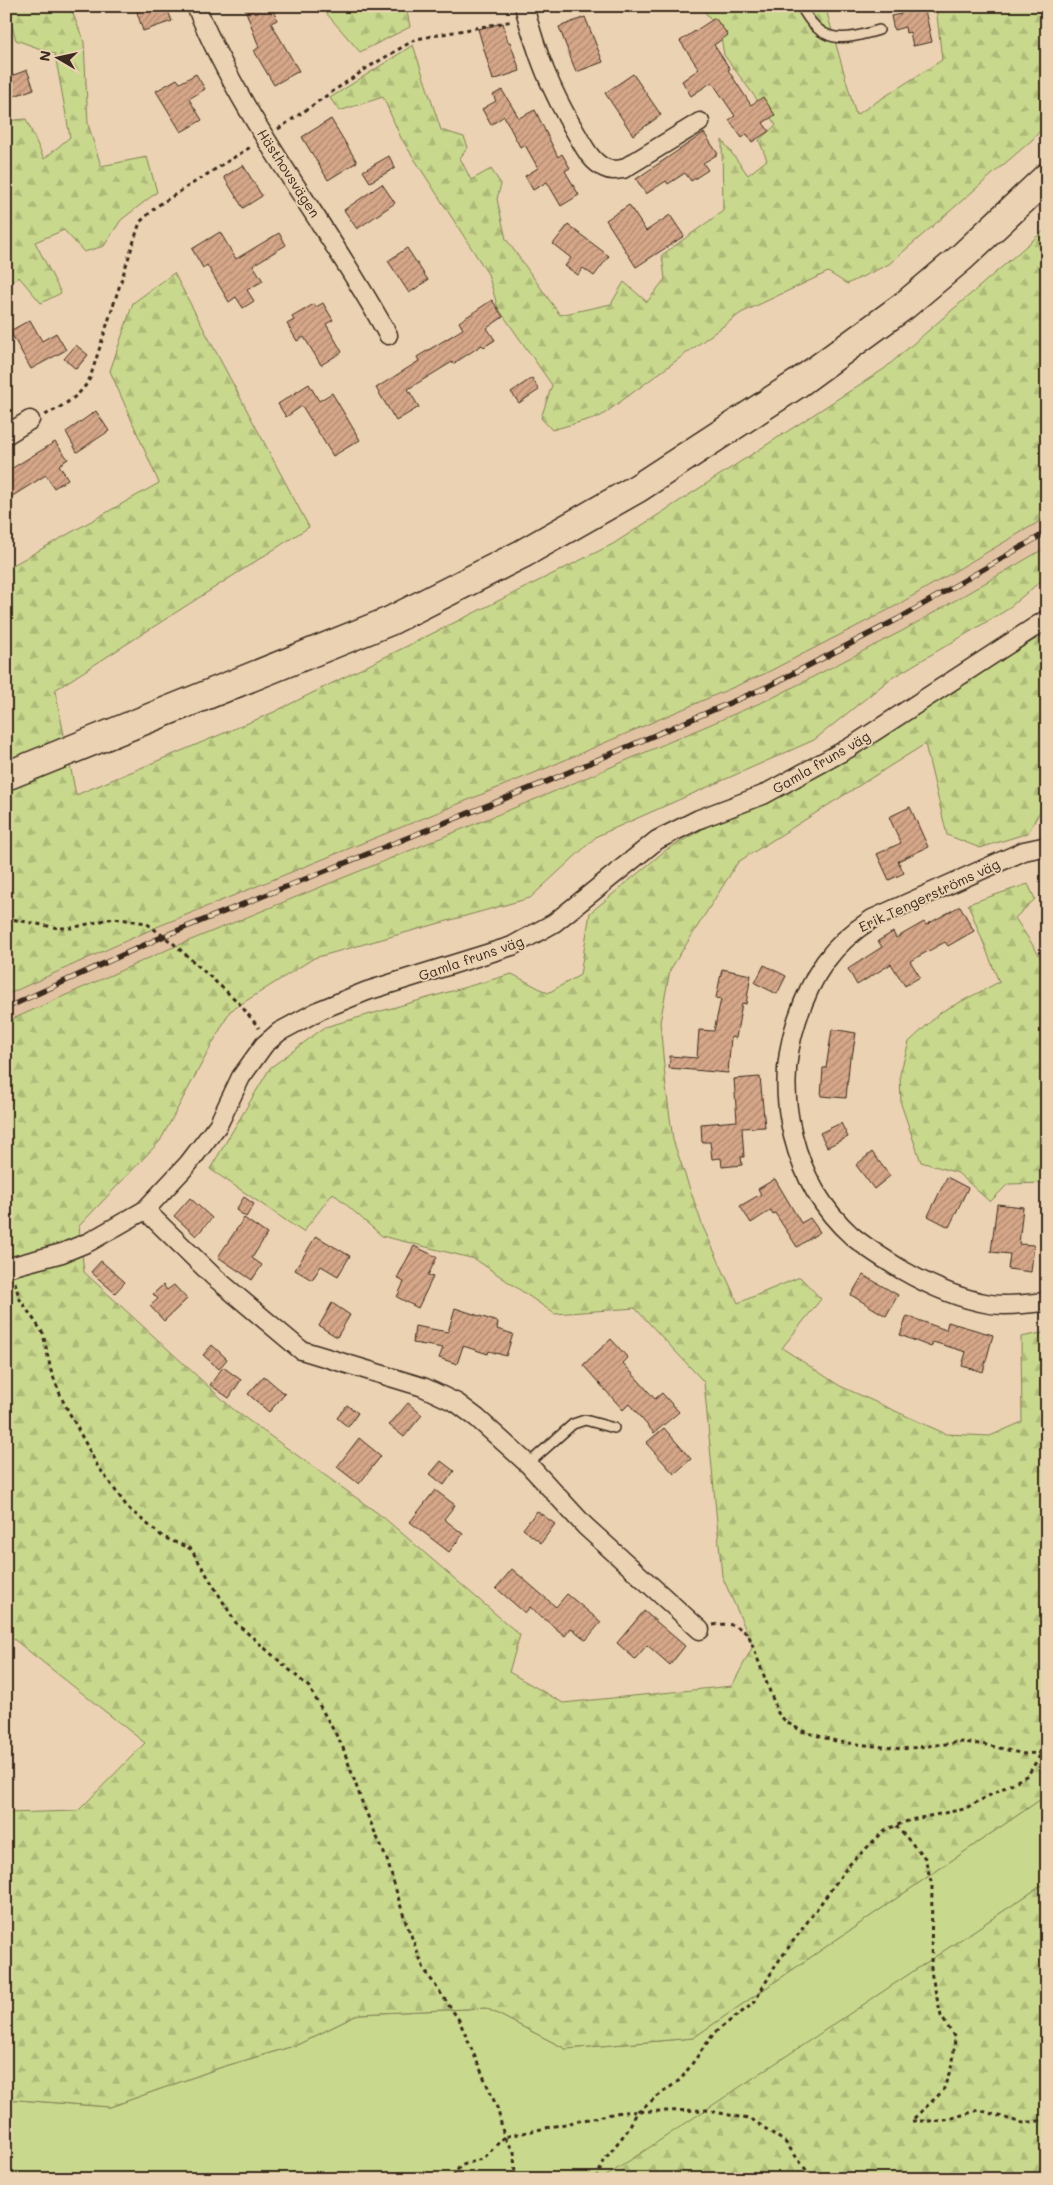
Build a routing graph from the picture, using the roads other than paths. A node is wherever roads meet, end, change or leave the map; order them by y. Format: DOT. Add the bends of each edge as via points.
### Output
graph roads {
  1 [pos="196,6"];
  2 [pos="801,6"];
  3 [pos="525,12"];
  4 [pos="879,30"];
  5 [pos="700,122"];
  6 [pos="1047,177"];
  7 [pos="388,335"];
  8 [pos="30,420"];
  9 [pos="6,435"];
  10 [pos="1047,618"];
  11 [pos="6,776"];
  12 [pos="1047,846"];
  13 [pos="145,1210"];
  14 [pos="8,1267"];
  15 [pos="1047,1302"];
  16 [pos="614,1428"];
  17 [pos="528,1464"];
  18 [pos="700,1630"];
  1 -- 7 [label="street, Hästhovsvägen" via="228,75 364,290"];
  2 -- 4 [label="lane" via="816,29 824,35 858,37"];
  3 -- 5 [label="street" via="537,55 562,110 583,145 603,168 623,169"];
  6 -- 11 [label="main road" via="905,305 797,384 638,488 522,554 390,621"];
  8 -- 9 [label="street"];
  10 -- 13 [label="street, Gamla fruns väg" via="849,748 762,795 699,818 656,840 537,934 512,946 351,997 279,1032 241,1077 218,1125 188,1164"];
  12 -- 15 [label="street, Erik Tengerströms väg" via="1024,851 850,933 833,950 813,979 789,1048 785,1083 792,1132 816,1191 833,1215 873,1253 923,1282 991,1304"];
  13 -- 14 [label="street, Gamla fruns väg" via="89,1242 62,1253"];
  13 -- 17 [label="street" via="213,1276 301,1350 423,1387 457,1403"];
  16 -- 17 [label="lane" via="584,1420 573,1424"];
  17 -- 18 [label="street" via="585,1526"];
}
